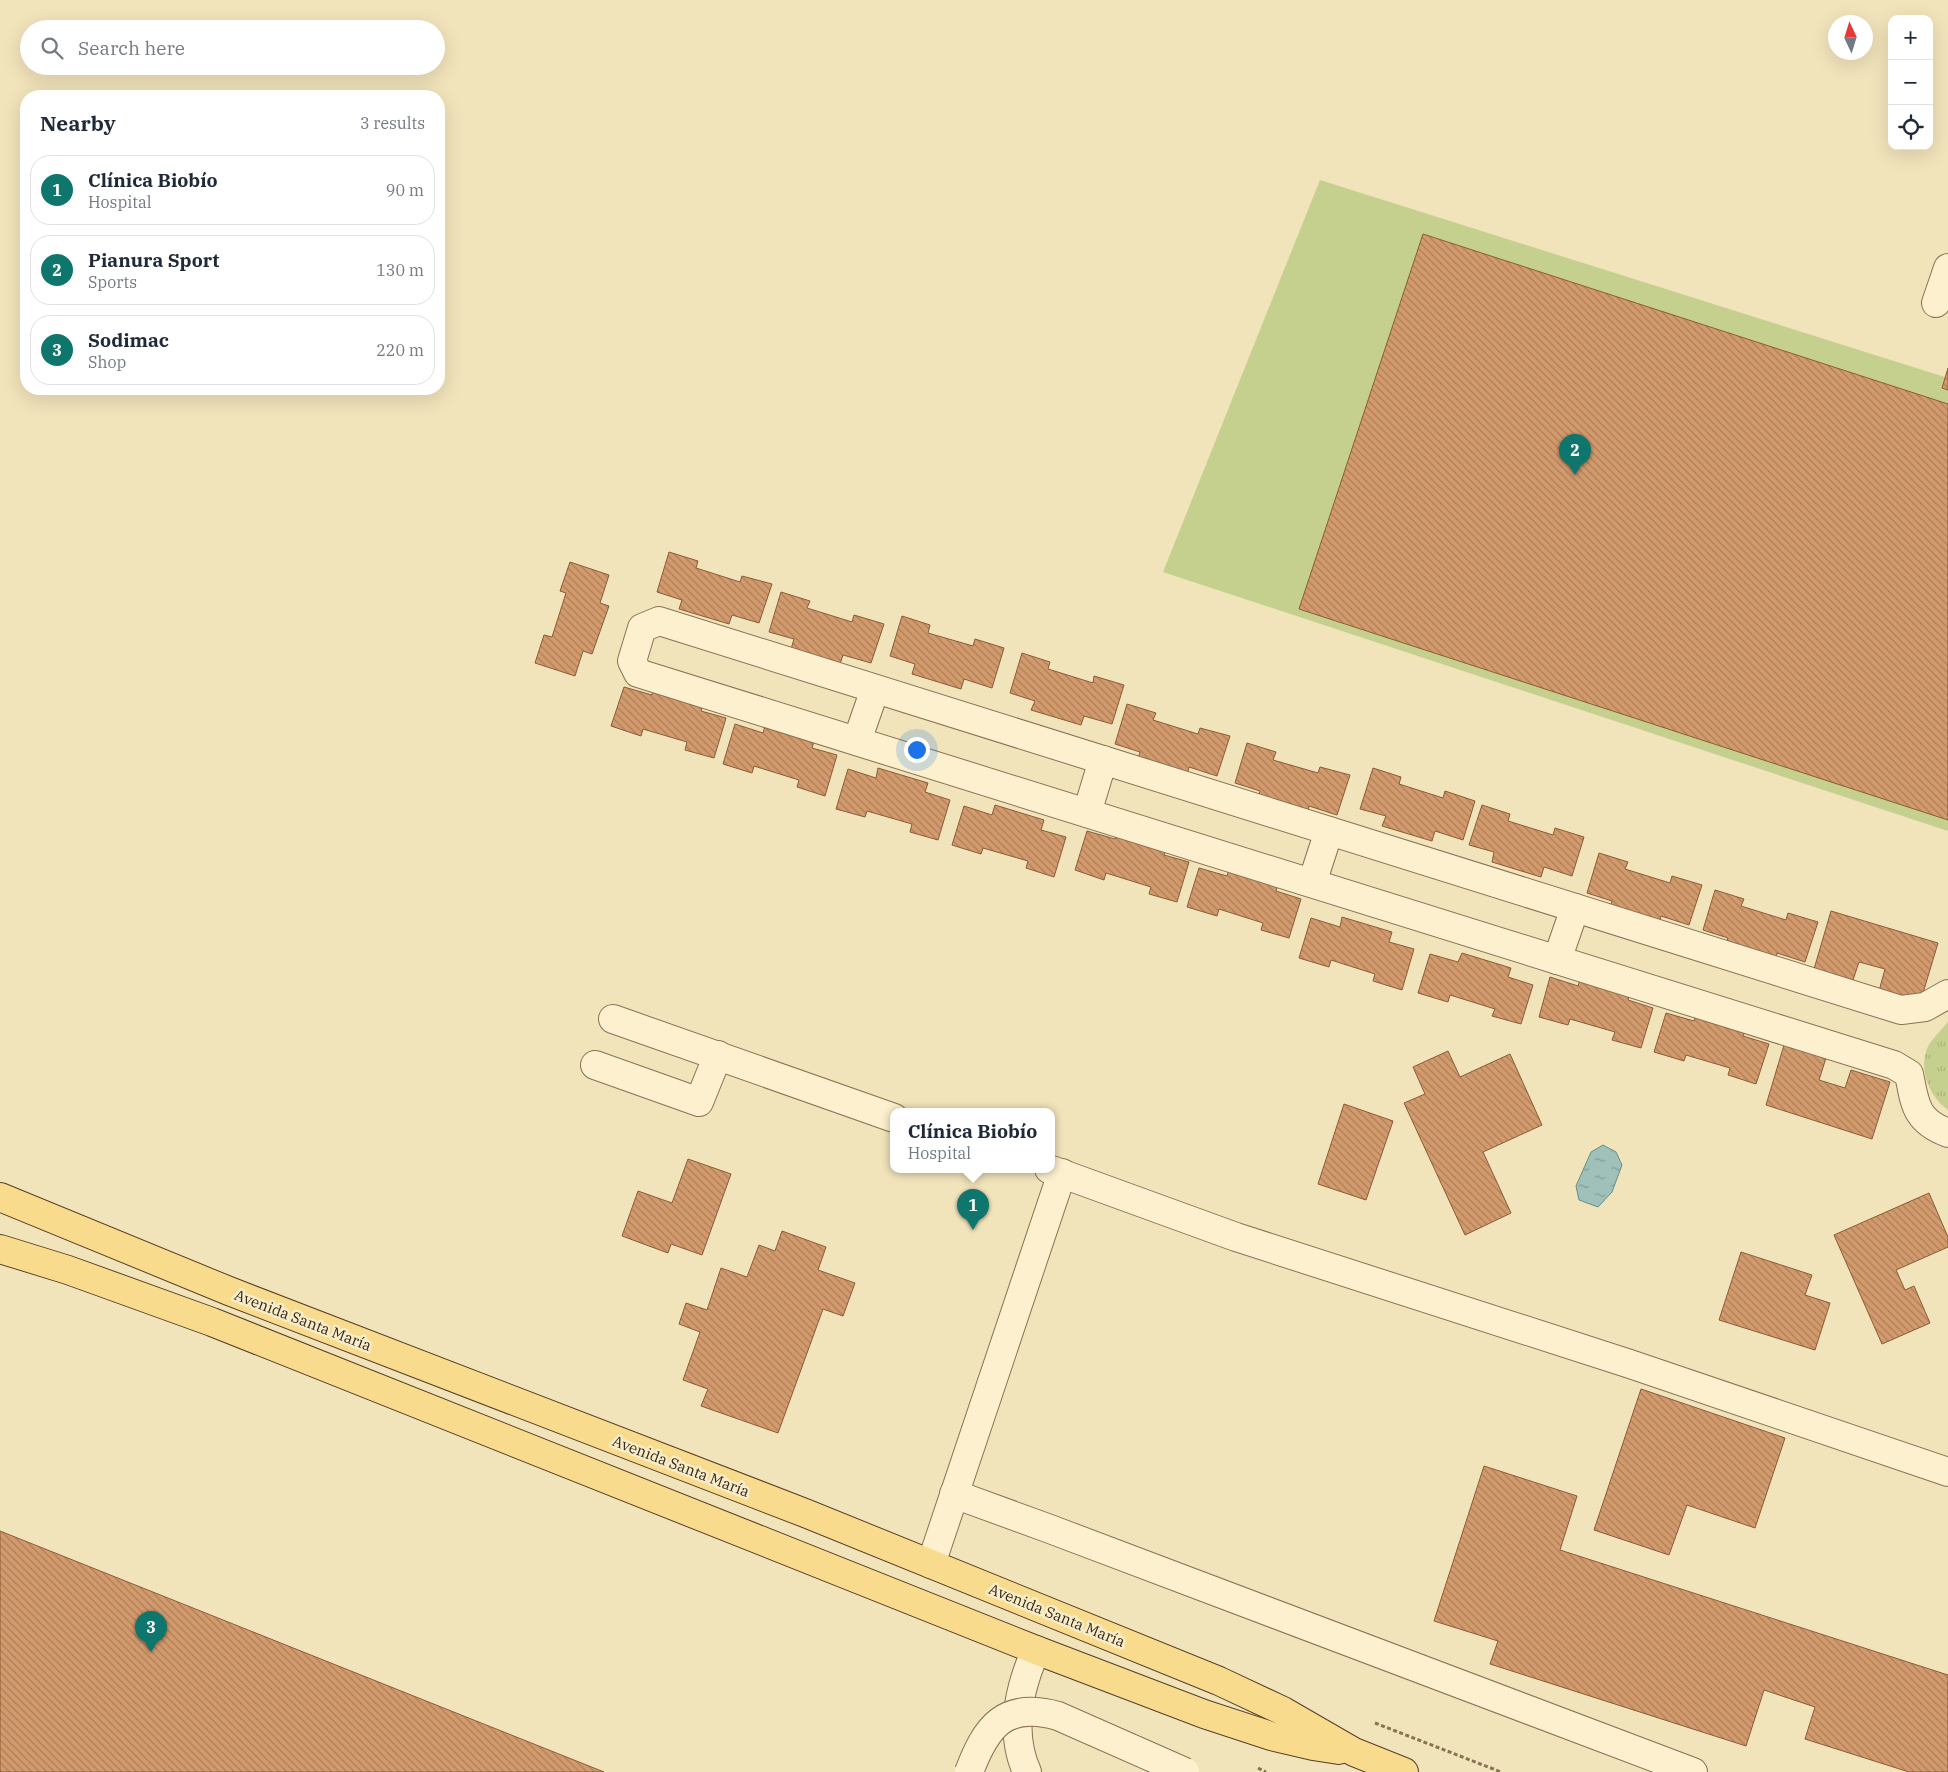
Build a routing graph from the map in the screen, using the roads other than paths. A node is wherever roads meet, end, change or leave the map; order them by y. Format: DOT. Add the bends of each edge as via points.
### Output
graph roads {
  1 [pos="1948,268"];
  2 [pos="1936,302"];
  3 [pos="875,689"];
  4 [pos="857,741"];
  5 [pos="1103,760"];
  6 [pos="1087,813"];
  7 [pos="1329,831"];
  8 [pos="1312,883"];
  9 [pos="1575,908"];
  10 [pos="1557,960"];
  11 [pos="1948,994"];
  12 [pos="613,1019"];
  13 [pos="718,1055"];
  14 [pos="595,1065"];
  15 [pos="890,1117"];
  16 [pos="1948,1133"];
  17 [pos="1056,1171"];
  18 [pos="0,1197"];
  19 [pos="0,1249"];
  20 [pos="1948,1472"];
  21 [pos="954,1494"];
  22 [pos="930,1564"];
  23 [pos="1036,1650"];
  24 [pos="1354,1752"];
  25 [pos="969,1772"];
  26 [pos="1027,1772"];
  27 [pos="1185,1772"];
  28 [pos="1404,1772"];
  29 [pos="1693,1772"];
  1 -- 2 [label="lane"];
  3 -- 4 [label="lane"];
  3 -- 4 [label="lane" via="659,621 642,628 632,661 638,672"];
  3 -- 5 [label="lane"];
  4 -- 6 [label="lane"];
  5 -- 6 [label="lane"];
  5 -- 7 [label="lane"];
  6 -- 8 [label="lane"];
  7 -- 8 [label="lane"];
  7 -- 9 [label="lane"];
  8 -- 10 [label="lane"];
  9 -- 10 [label="lane"];
  9 -- 11 [label="lane" via="1901,1010 1925,1007"];
  10 -- 16 [label="lane" via="1894,1065 1909,1074 1914,1100 1924,1121"];
  12 -- 13 [label="lane"];
  13 -- 14 [label="lane" via="699,1102"];
  13 -- 15 [label="lane"];
  17 -- 20 [label="lane" via="1236,1237 1630,1364"];
  17 -- 21 [label="lane"];
  18 -- 22 [label="main road, Avenida Santa María" via="229,1291"];
  19 -- 23 [label="main road, Avenida Santa María" via="212,1322"];
  21 -- 22 [label="lane"];
  21 -- 29 [label="lane"];
  22 -- 24 [label="main road, Avenida Santa María" via="1219,1681 1283,1711"];
  23 -- 24 [label="main road, Avenida Santa María" via="1237,1726 1313,1746"];
  23 -- 26 [label="lane" via="1025,1674 1019,1699 1018,1741"];
  24 -- 28 [label="main road, Avenida Santa María"];
  25 -- 27 [label="lane, bridge" via="984,1737 996,1724 1010,1715 1042,1712 1058,1716"];
}
